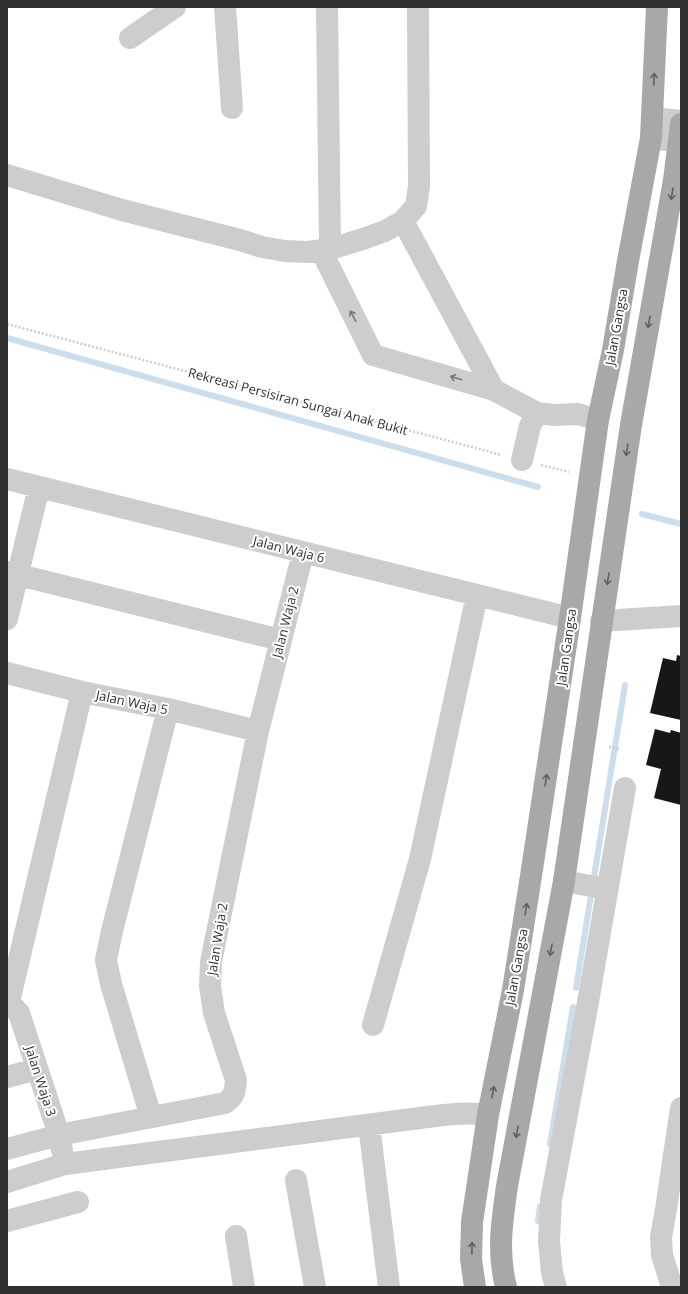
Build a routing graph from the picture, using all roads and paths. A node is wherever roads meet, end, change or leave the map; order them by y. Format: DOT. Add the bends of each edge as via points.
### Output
graph roads {
  1 [pos="175,7"];
  2 [pos="225,7"];
  3 [pos="328,7"];
  4 [pos="418,7"];
  5 [pos="657,7"];
  6 [pos="130,38"];
  7 [pos="232,108"];
  8 [pos="652,128"];
  9 [pos="680,132"];
  10 [pos="7,175"];
  11 [pos="403,221"];
  12 [pos="325,250"];
  13 [pos="7,324"];
  14 [pos="494,390"];
  15 [pos="537,413"];
  16 [pos="598,420"];
  17 [pos="522,460"];
  18 [pos="590,478"];
  19 [pos="7,479"];
  20 [pos="39,487"];
  21 [pos="303,553"];
  22 [pos="12,573"];
  23 [pos="477,595"];
  24 [pos="681,616"];
  25 [pos="570,618"];
  26 [pos="7,619"];
  27 [pos="601,621"];
  28 [pos="281,640"];
  29 [pos="7,673"];
  30 [pos="82,692"];
  31 [pos="168,710"];
  32 [pos="258,731"];
  33 [pos="609,747"];
  34 [pos="619,749"];
  35 [pos="625,788"];
  36 [pos="568,882"];
  37 [pos="602,888"];
  38 [pos="8,1001"];
  39 [pos="373,1025"];
  40 [pos="37,1069"];
  41 [pos="7,1077"];
  42 [pos="681,1108"];
  43 [pos="488,1115"];
  44 [pos="151,1117"];
  45 [pos="369,1125"];
  46 [pos="58,1135"];
  47 [pos="7,1149"];
  48 [pos="65,1164"];
  49 [pos="296,1180"];
  50 [pos="7,1182"];
  51 [pos="78,1202"];
  52 [pos="7,1221"];
  53 [pos="236,1236"];
  54 [pos="244,1287"];
  55 [pos="315,1287"];
  56 [pos="389,1287"];
  57 [pos="475,1287"];
  58 [pos="506,1287"];
  59 [pos="556,1287"];
  60 [pos="672,1287"];
  1 -- 6 [label="street"];
  2 -- 7 [label="street"];
  3 -- 12 [label="street"];
  4 -- 11 [label="street" via="419,186 416,206"];
  8 -- 5 [label="main road, Jalan Gangsa, one-way"];
  8 -- 9 [label="street"];
  8 -- 16 [label="main road, Jalan Gangsa" via="613,350"];
  9 -- 27 [label="main road, one-way"];
  10 -- 12 [label="street" via="122,210 262,247 285,251"];
  11 -- 12 [label="street" via="385,231"];
  11 -- 14 [label="street"];
  14 -- 12 [label="street, one-way" via="373,355"];
  13 -- 17 [label="path, Rekreasi Persisiran Sungai Anak Bukit"];
  14 -- 15 [label="street"];
  15 -- 16 [label="street" via="578,414"];
  15 -- 17 [label="street" via="530,426"];
  16 -- 18 [label="main road, Jalan Gangsa"];
  17 -- 18 [label="path, Rekreasi Persisiran Sungai Anak Bukit"];
  18 -- 25 [label="main road, Jalan Gangsa"];
  19 -- 20 [label="street, Jalan Waja 6"];
  20 -- 21 [label="street, Jalan Waja 6"];
  20 -- 22 [label="street"];
  21 -- 23 [label="street, Jalan Waja 6"];
  21 -- 28 [label="street, Jalan Waja 2"];
  22 -- 26 [label="street"];
  22 -- 28 [label="street"];
  23 -- 25 [label="street, Jalan Waja 6"];
  23 -- 39 [label="street" via="420,859"];
  24 -- 27 [label="street"];
  43 -- 25 [label="main road, Jalan Gangsa, one-way" via="513,990"];
  27 -- 36 [label="main road"];
  28 -- 32 [label="street, Jalan Waja 2"];
  29 -- 30 [label="street, Jalan Waja 5"];
  30 -- 31 [label="street, Jalan Waja 5"];
  30 -- 38 [label="street"];
  31 -- 32 [label="street, Jalan Waja 5"];
  31 -- 44 [label="street" via="106,960"];
  32 -- 44 [label="street, Jalan Waja 2" via="211,962 210,986 214,1013 236,1080 235,1089 232,1097 225,1103"];
  33 -- 34 [label="path"];
  35 -- 37 [label="street"];
  36 -- 37 [label="street"];
  36 -- 58 [label="main road, one-way" via="507,1186 500,1255"];
  37 -- 59 [label="street" via="588,1002 551,1200 549,1241"];
  38 -- 40 [label="street, Jalan Waja 3" via="19,1014"];
  40 -- 41 [label="street"];
  40 -- 46 [label="street, Jalan Waja 3"];
  42 -- 60 [label="street" via="661,1237 662,1255"];
  43 -- 45 [label="street" via="450,1115"];
  57 -- 43 [label="main road, Jalan Gangsa, one-way" via="472,1222"];
  44 -- 46 [label="street, Jalan Waja 2"];
  45 -- 48 [label="street"];
  45 -- 56 [label="street"];
  46 -- 47 [label="street, Jalan Waja 2"];
  46 -- 48 [label="street, Jalan Waja 3"];
  48 -- 50 [label="street"];
  49 -- 55 [label="street"];
  51 -- 52 [label="street"];
  53 -- 54 [label="street"];
}
